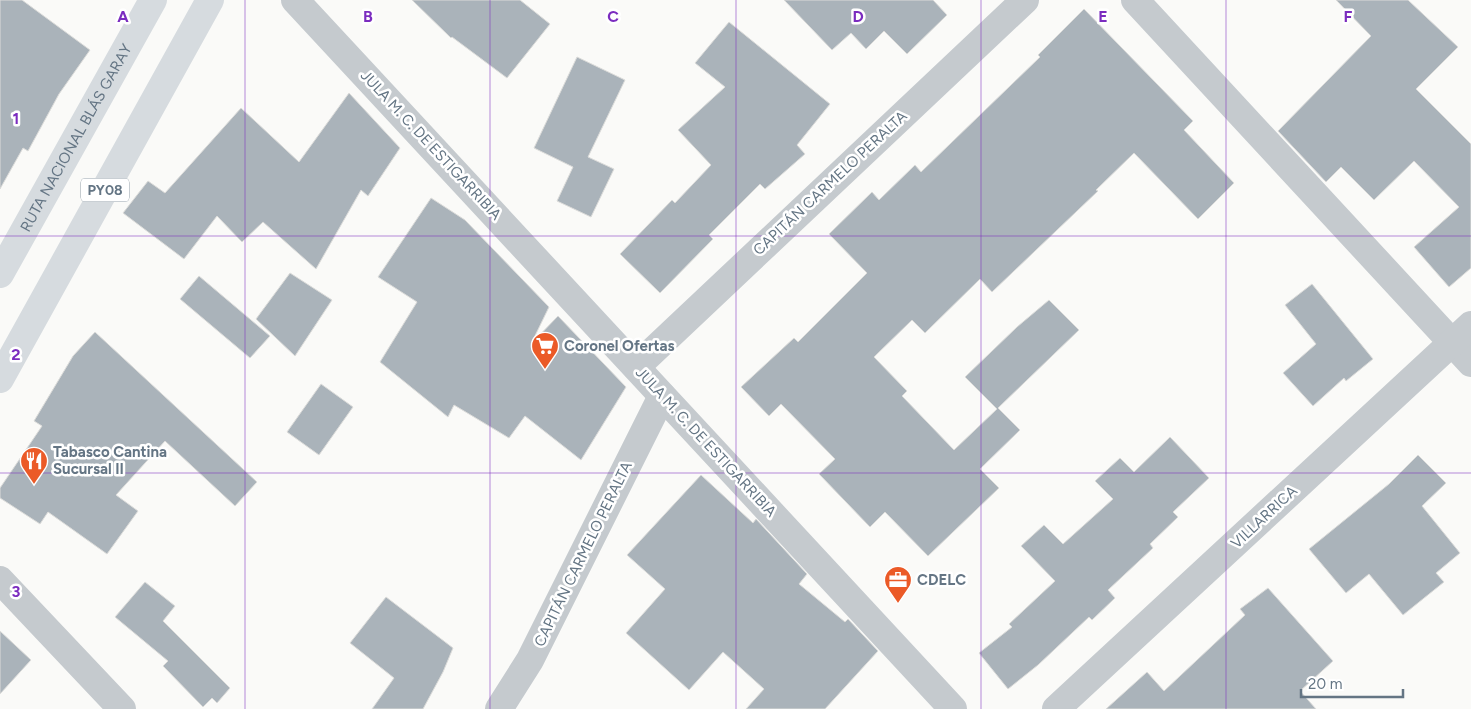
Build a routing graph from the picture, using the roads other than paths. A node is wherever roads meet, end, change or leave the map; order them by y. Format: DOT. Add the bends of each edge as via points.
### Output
graph roads {
  1 [pos="153,0"];
  2 [pos="210,0"];
  3 [pos="296,0"];
  4 [pos="1025,0"];
  5 [pos="1135,0"];
  6 [pos="0,274"];
  7 [pos="1462,334"];
  8 [pos="1471,363"];
  9 [pos="636,367"];
  10 [pos="0,379"];
  11 [pos="662,396"];
  12 [pos="0,580"];
  13 [pos="122,709"];
  14 [pos="499,709"];
  15 [pos="953,709"];
  16 [pos="1056,709"];
  1 -- 6 [label="highway, RUTA NACIONAL BLÁS GARAY"];
  2 -- 10 [label="highway, PY08"];
  3 -- 9 [label="street, JULA M. C. DE ESTIGARRIBIA"];
  4 -- 9 [label="street, CAPITÁN CARMELO PERALTA"];
  5 -- 7 [label="street"];
  7 -- 8 [label="street"];
  7 -- 16 [label="street, VILLARRICA"];
  9 -- 11 [label="street, JULA M. C. DE ESTIGARRIBIA"];
  11 -- 14 [label="street, CAPITÁN CARMELO PERALTA" via="530,660"];
  11 -- 15 [label="street, JULA M. C. DE ESTIGARRIBIA"];
  12 -- 13 [label="street"];
}
